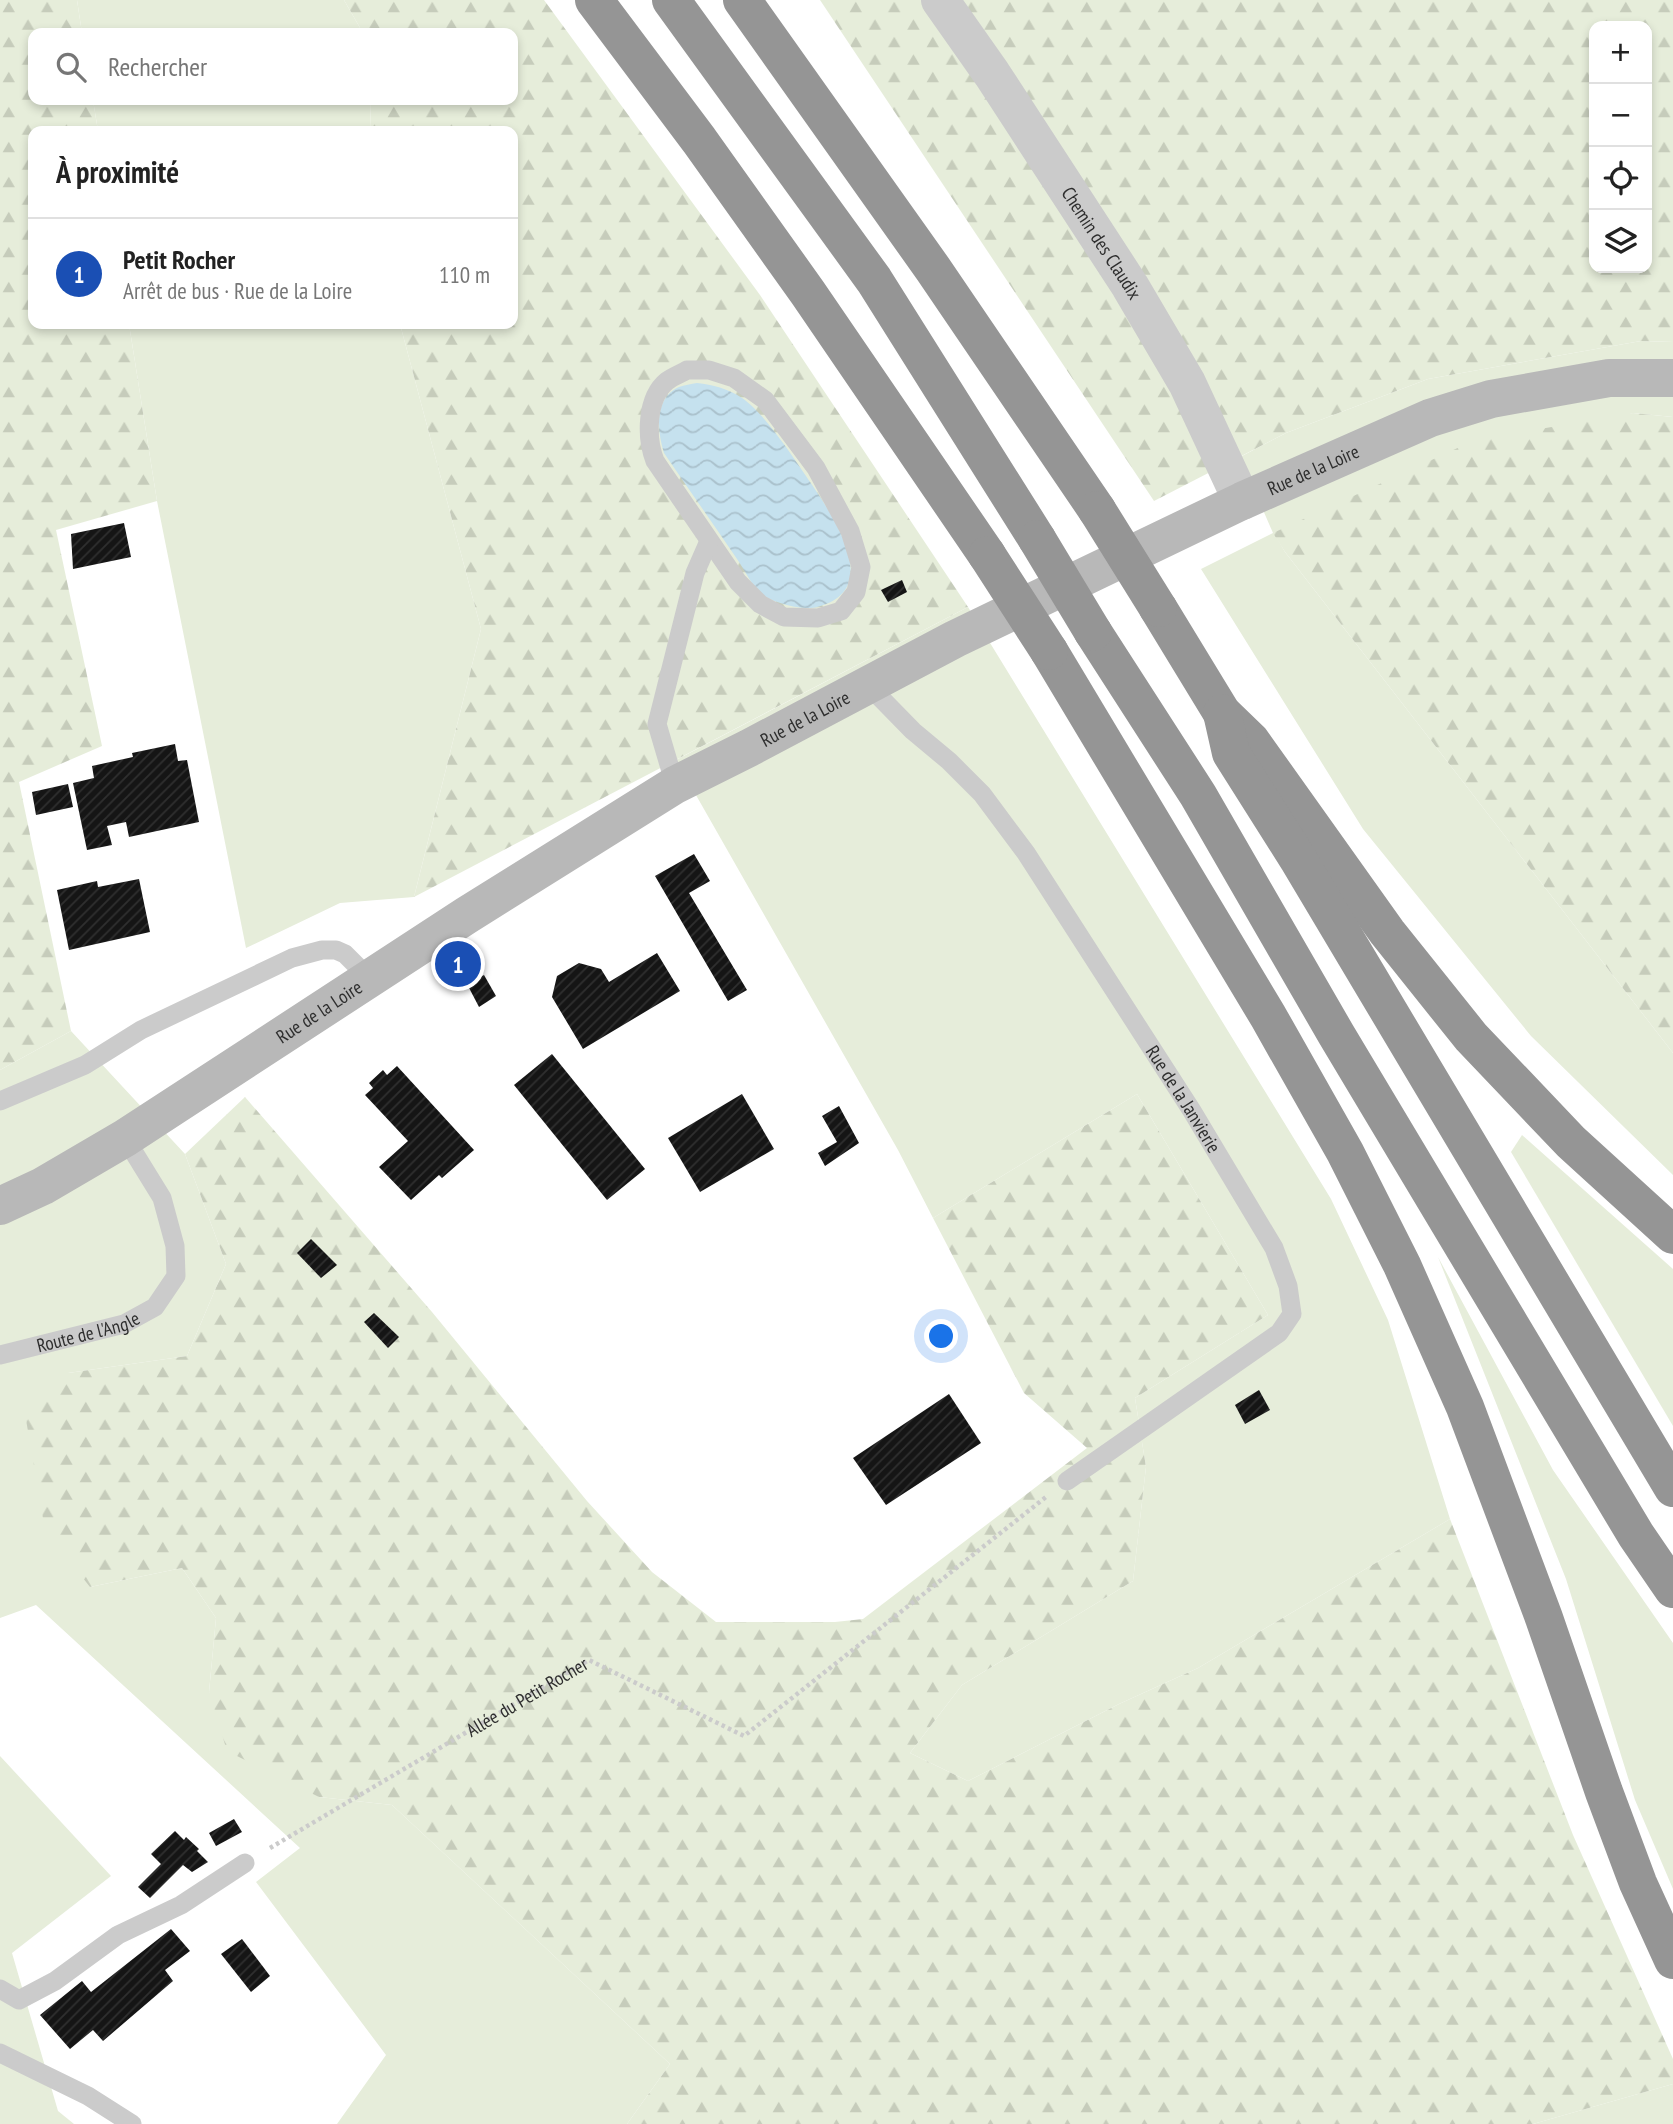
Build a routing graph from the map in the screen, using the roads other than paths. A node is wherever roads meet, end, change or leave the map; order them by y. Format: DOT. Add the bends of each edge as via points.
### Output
graph roads {
  1 [pos="594,0"];
  2 [pos="671,0"];
  3 [pos="742,0"];
  4 [pos="940,0"];
  5 [pos="1673,379"];
  6 [pos="1242,501"];
  7 [pos="709,541"];
  8 [pos="867,684"];
  9 [pos="1222,713"];
  10 [pos="676,785"];
  11 [pos="369,978"];
  12 [pos="0,1101"];
  13 [pos="125,1138"];
  14 [pos="0,1206"];
  15 [pos="1673,1235"];
  16 [pos="0,1355"];
  17 [pos="1067,1481"];
  18 [pos="1673,1488"];
  19 [pos="1673,1589"];
  20 [pos="245,1863"];
  21 [pos="1673,1960"];
  22 [pos="0,1989"];
  23 [pos="0,2053"];
  24 [pos="132,2124"];
  1 -- 21 [label="highway, bridge" via="808,293 1049,651 1345,1152 1465,1407 1628,1857"];
  2 -- 19 [label="highway, bridge" via="874,280 1198,795 1336,1034 1636,1535"];
  3 -- 9 [label="highway, bridge" via="979,334 1097,510"];
  4 -- 6 [label="street, Chemin des Claudix" via="1188,383"];
  5 -- 6 [label="street, Rue de la Loire" via="1609,378 1491,399 1430,418"];
  6 -- 8 [label="street, Rue de la Loire"];
  7 -- 7 [label="lane" via="738,582 760,604 784,617 818,618 841,611 856,592 860,566 850,531 816,468 765,400 734,378 709,370 687,370 665,382 653,403 649,446"];
  7 -- 10 [label="lane" via="695,573 657,724"];
  8 -- 10 [label="street, Rue de la Loire"];
  8 -- 17 [label="lane, Rue de la Janvierie" via="982,794 1026,853 1192,1111 1274,1248 1288,1286 1292,1314 1279,1333"];
  9 -- 15 [label="highway" via="1251,741 1387,932 1471,1037 1571,1142"];
  9 -- 18 [label="highway" via="1231,753"];
  10 -- 11 [label="street, Rue de la Loire"];
  11 -- 12 [label="lane" via="336,950 292,958 141,1030 85,1065"];
  11 -- 13 [label="street, Rue de la Loire"];
  13 -- 14 [label="street, Rue de la Loire"];
  13 -- 16 [label="lane, Route de l'Angle" via="162,1198 175,1246 176,1276 155,1307 124,1324"];
  20 -- 22 [label="lane" via="181,1905 118,1935 55,1981 19,2000"];
  23 -- 24 [label="lane" via="88,2096"];
}
